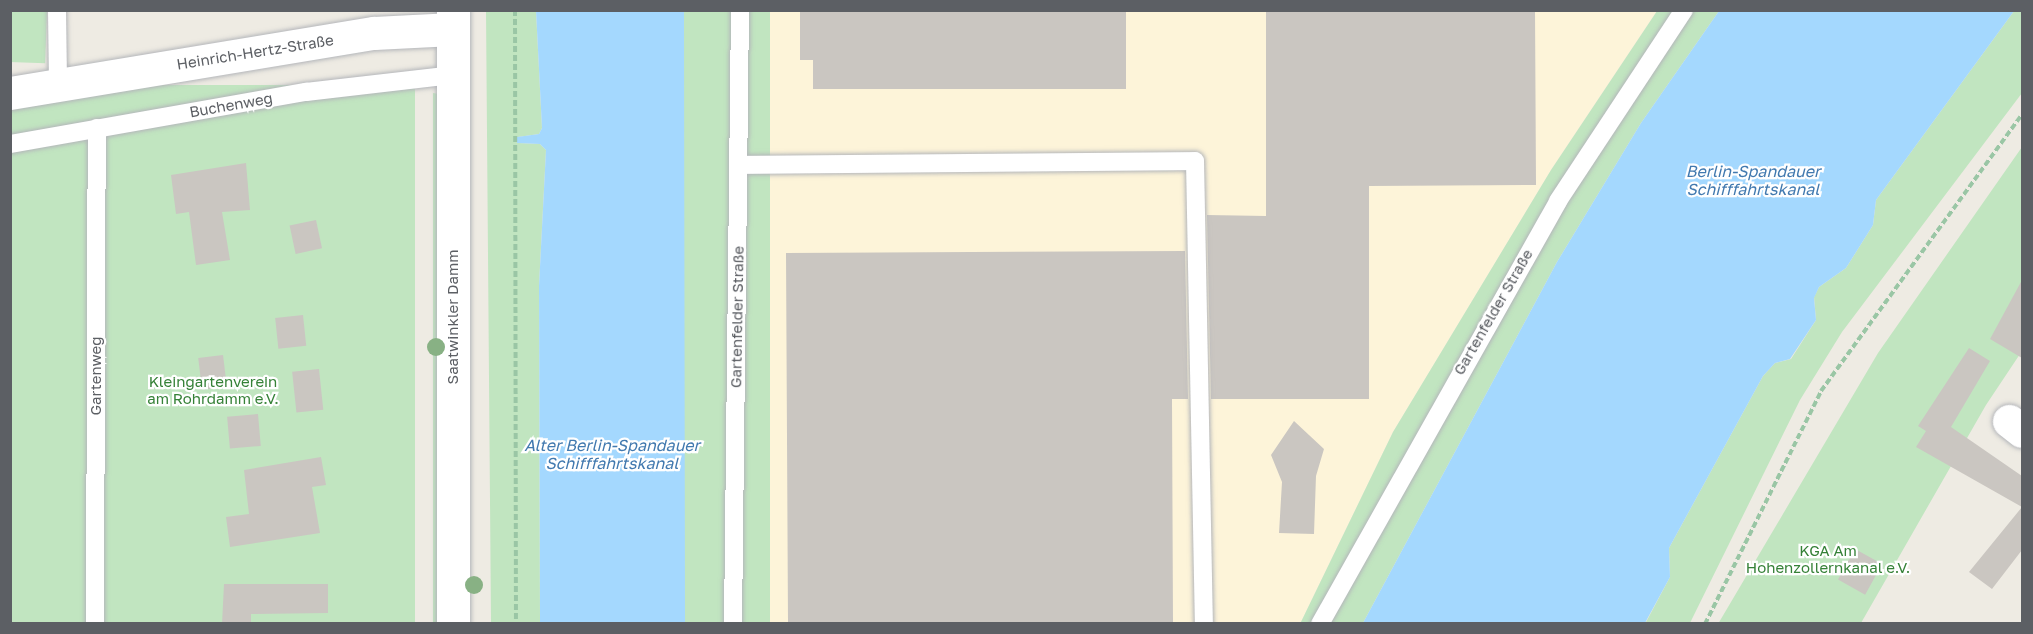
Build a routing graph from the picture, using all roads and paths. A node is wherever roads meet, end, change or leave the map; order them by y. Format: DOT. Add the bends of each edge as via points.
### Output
graph roads {
  1 [pos="57,10"];
  2 [pos="515,10"];
  3 [pos="740,10"];
  4 [pos="1684,10"];
  5 [pos="453,20"];
  6 [pos="453,75"];
  7 [pos="58,86"];
  8 [pos="10,93"];
  9 [pos="2022,114"];
  10 [pos="97,128"];
  11 [pos="10,144"];
  12 [pos="739,165"];
  13 [pos="95,624"];
  14 [pos="453,624"];
  15 [pos="516,624"];
  16 [pos="733,624"];
  17 [pos="1204,624"];
  18 [pos="1320,624"];
  19 [pos="1705,624"];
  1 -- 7 [label="lane"];
  2 -- 15 [label="path"];
  3 -- 12 [label="lane, Gartenfelder Straße"];
  4 -- 18 [label="lane, Gartenfelder Straße" via="1557,201"];
  5 -- 6 [label="main road, Saatwinkler Damm"];
  5 -- 7 [label="main road, Heinrich-Hertz-Straße"];
  6 -- 10 [label="lane, Buchenweg" via="306,92"];
  6 -- 14 [label="main road, Saatwinkler Damm"];
  7 -- 8 [label="main road, Heinrich-Hertz-Straße"];
  9 -- 19 [label="path" via="1821,390"];
  10 -- 11 [label="lane, Buchenweg"];
  10 -- 13 [label="lane, Gartenweg"];
  12 -- 16 [label="lane, Gartenfelder Straße"];
  12 -- 17 [label="lane" via="1195,161"];
}
